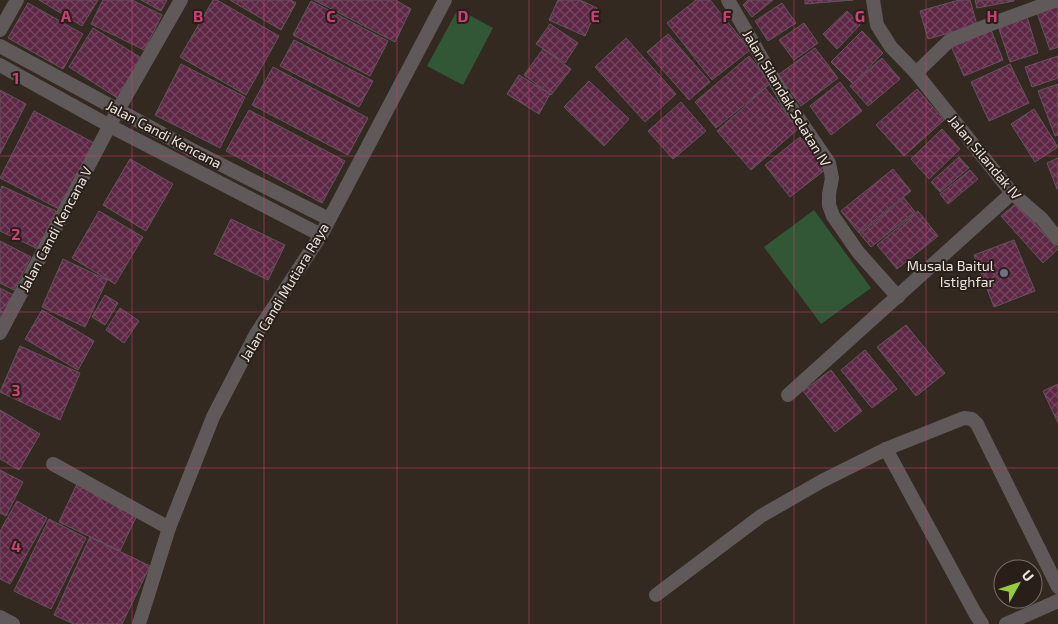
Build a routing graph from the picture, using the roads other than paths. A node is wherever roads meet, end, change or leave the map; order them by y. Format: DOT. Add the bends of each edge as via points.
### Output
graph roads {
  1 [pos="181,0"];
  2 [pos="445,0"];
  3 [pos="728,0"];
  4 [pos="873,0"];
  5 [pos="1057,0"];
  6 [pos="12,2"];
  7 [pos="0,30"];
  8 [pos="0,46"];
  9 [pos="0,65"];
  10 [pos="916,72"];
  11 [pos="118,110"];
  12 [pos="110,126"];
  13 [pos="1012,193"];
  14 [pos="329,219"];
  15 [pos="321,234"];
  16 [pos="1058,240"];
  17 [pos="898,297"];
  18 [pos="0,333"];
  19 [pos="788,395"];
  20 [pos="886,449"];
  21 [pos="53,464"];
  22 [pos="169,528"];
  23 [pos="1058,588"];
  24 [pos="656,595"];
  25 [pos="1058,601"];
  26 [pos="0,617"];
  27 [pos="13,624"];
  28 [pos="139,624"];
  29 [pos="982,624"];
  30 [pos="1006,624"];
  1 -- 11 [label="street, Jalan Candi Kencana V"];
  2 -- 14 [label="street, Jalan Candi Mutiara Raya"];
  3 -- 17 [label="street, Jalan Silandak Selatan IV" via="786,100 829,164 832,216 858,252"];
  4 -- 10 [label="street, Jalan Silandak IV" via="877,25 891,47"];
  5 -- 10 [label="street" via="949,41"];
  6 -- 7 [label="street"];
  8 -- 11 [label="street, Jalan Candi Kencana"];
  9 -- 12 [label="street, Jalan Candi Kencana"];
  10 -- 13 [label="street, Jalan Silandak IV"];
  11 -- 12 [label="street, Jalan Candi Kencana V"];
  11 -- 14 [label="street, Jalan Candi Kencana"];
  12 -- 15 [label="street, Jalan Candi Kencana"];
  12 -- 18 [label="street, Jalan Candi Kencana V"];
  13 -- 16 [label="street, Jalan Silandak IV" via="1042,219"];
  13 -- 17 [label="street"];
  14 -- 15 [label="street, Jalan Candi Mutiara Raya"];
  15 -- 22 [label="street, Jalan Candi Mutiara Raya" via="256,334 217,409"];
  17 -- 19 [label="street"];
  20 -- 23 [label="street" via="964,418 972,419 978,424"];
  20 -- 24 [label="street" via="822,480 761,516"];
  20 -- 29 [label="street"];
  21 -- 22 [label="street"];
  22 -- 28 [label="street, Jalan Candi Mutiara Raya"];
  25 -- 30 [label="street"];
  26 -- 27 [label="street"];
}
